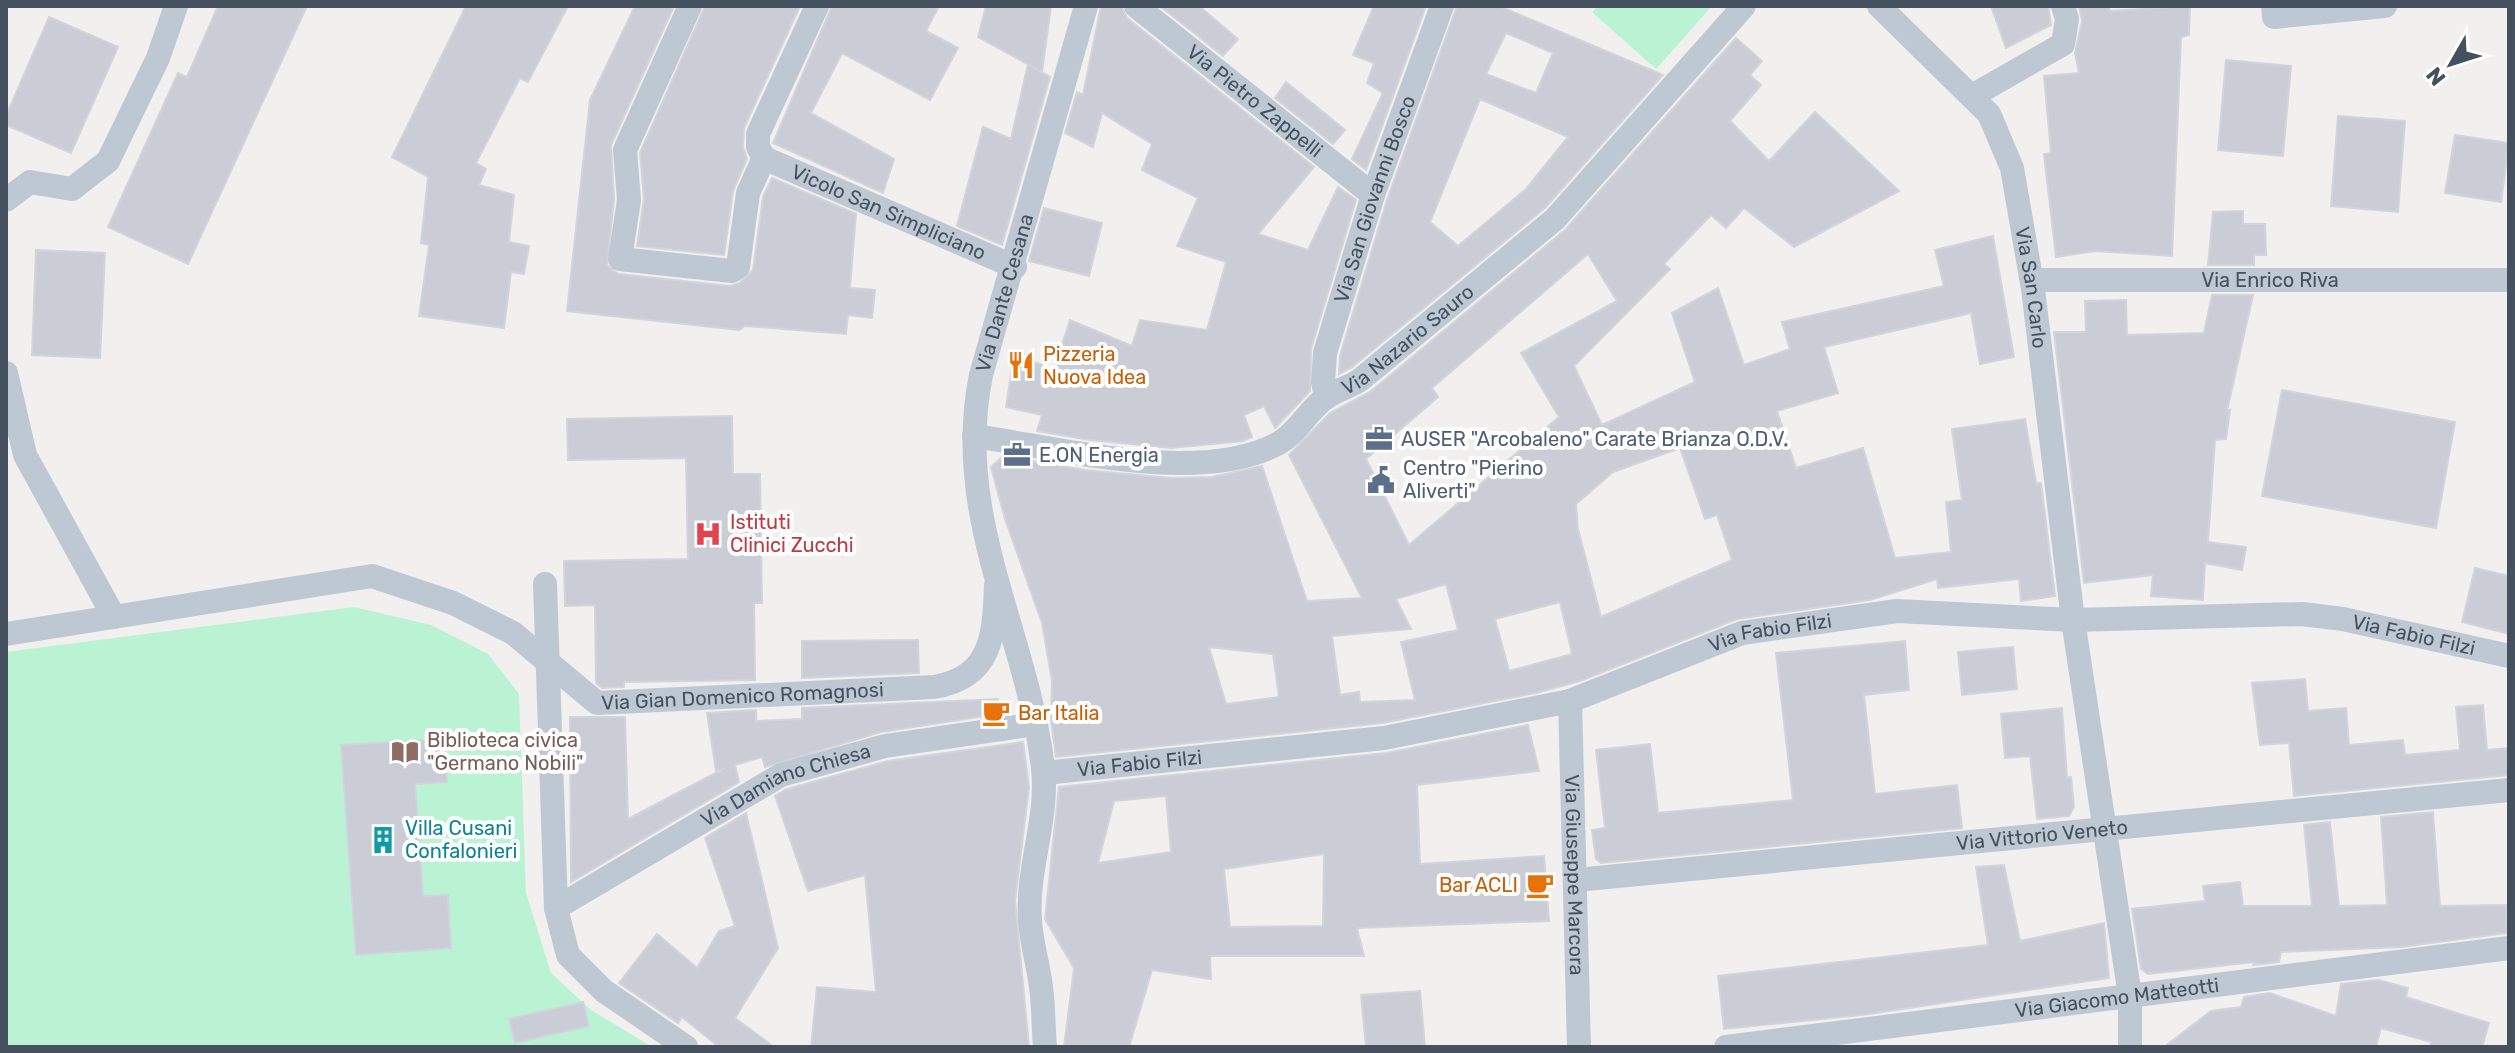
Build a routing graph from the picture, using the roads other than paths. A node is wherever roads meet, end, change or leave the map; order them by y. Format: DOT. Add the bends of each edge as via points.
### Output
graph roads {
  1 [pos="176,6"];
  2 [pos="690,6"];
  3 [pos="817,6"];
  4 [pos="1086,6"];
  5 [pos="1136,6"];
  6 [pos="1442,6"];
  7 [pos="1744,6"];
  8 [pos="1879,6"];
  9 [pos="2063,6"];
  10 [pos="2385,6"];
  11 [pos="2274,12"];
  12 [pos="1972,96"];
  13 [pos="764,158"];
  14 [pos="1373,195"];
  15 [pos="6,200"];
  16 [pos="1015,267"];
  17 [pos="2032,280"];
  18 [pos="2509,280"];
  19 [pos="6,373"];
  20 [pos="1326,397"];
  21 [pos="974,436"];
  22 [pos="545,584"];
  23 [pos="996,586"];
  24 [pos="114,617"];
  25 [pos="2073,620"];
  26 [pos="6,634"];
  27 [pos="2509,656"];
  28 [pos="985,659"];
  29 [pos="548,665"];
  30 [pos="1028,688"];
  31 [pos="1570,701"];
  32 [pos="1036,724"];
  33 [pos="1044,773"];
  34 [pos="2509,790"];
  35 [pos="2106,830"];
  36 [pos="1576,880"];
  37 [pos="556,908"];
  38 [pos="2509,948"];
  39 [pos="2130,996"];
  40 [pos="686,1047"];
  41 [pos="1045,1047"];
  42 [pos="1579,1047"];
  43 [pos="1726,1047"];
  44 [pos="2130,1047"];
  1 -- 15 [label="street" via="108,161 72,189 30,182"];
  2 -- 13 [label="street" via="625,150 629,200 620,259 732,271 738,267 748,193"];
  3 -- 13 [label="street" via="758,134"];
  4 -- 16 [label="street, Via Dante Cesana"];
  5 -- 14 [label="street, Via Pietro Zappelli"];
  6 -- 14 [label="street, Via San Giovanni Bosco"];
  7 -- 20 [label="street, Via Nazario Sauro" via="1555,219 1360,380"];
  8 -- 12 [label="street, Via San Carlo"];
  9 -- 12 [label="street" via="2063,44"];
  10 -- 11 [label="street"];
  12 -- 17 [label="street, Via San Carlo" via="1989,114 2012,168"];
  13 -- 16 [label="street, Vicolo San Simpliciano"];
  14 -- 20 [label="street, Via San Giovanni Bosco" via="1325,353"];
  16 -- 21 [label="street, Via Dante Cesana" via="981,375"];
  17 -- 18 [label="street, Via Enrico Riva"];
  17 -- 25 [label="street, Via San Carlo"];
  19 -- 24 [label="street" via="25,455"];
  20 -- 21 [label="street, Via Nazario Sauro" via="1282,442 1247,457 1208,463 1163,463"];
  21 -- 23 [label="street, Via Dante Cesana" via="975,483"];
  22 -- 29 [label="street"];
  23 -- 28 [label="street, Via Dante Cesana"];
  23 -- 30 [label="street, Via Dante Cesana"];
  24 -- 26 [label="street, Via Gian Domenico Romagnosi"];
  24 -- 29 [label="street, Via Gian Domenico Romagnosi" via="372,576 453,603 513,633"];
  25 -- 27 [label="street, Via Fabio Filzi" via="2302,614"];
  25 -- 31 [label="street, Via Fabio Filzi" via="1897,611 1742,633"];
  25 -- 35 [label="street, Via San Carlo"];
  28 -- 29 [label="street, Via Gian Domenico Romagnosi" via="952,684 934,687 597,703"];
  28 -- 30 [label="street" via="1016,675"];
  29 -- 37 [label="street"];
  30 -- 32 [label="street, Via Dante Cesana"];
  31 -- 33 [label="street, Via Fabio Filzi" via="1384,738"];
  31 -- 36 [label="street, Via Giuseppe Marcora"];
  32 -- 33 [label="street, Via Dante Cesana"];
  32 -- 37 [label="street, Via Damiano Chiesa" via="885,746 781,775"];
  33 -- 41 [label="street, Via Dante Cesana" via="1029,919"];
  34 -- 35 [label="street, Via Vittorio Veneto"];
  35 -- 36 [label="street, Via Vittorio Veneto"];
  35 -- 39 [label="street, Via San Carlo"];
  36 -- 42 [label="street, Via Giuseppe Marcora"];
  37 -- 40 [label="street" via="568,955 604,991"];
  38 -- 39 [label="street, Via Giacomo Matteotti"];
  39 -- 43 [label="street, Via Giacomo Matteotti"];
  39 -- 44 [label="street, Via San Carlo"];
}
